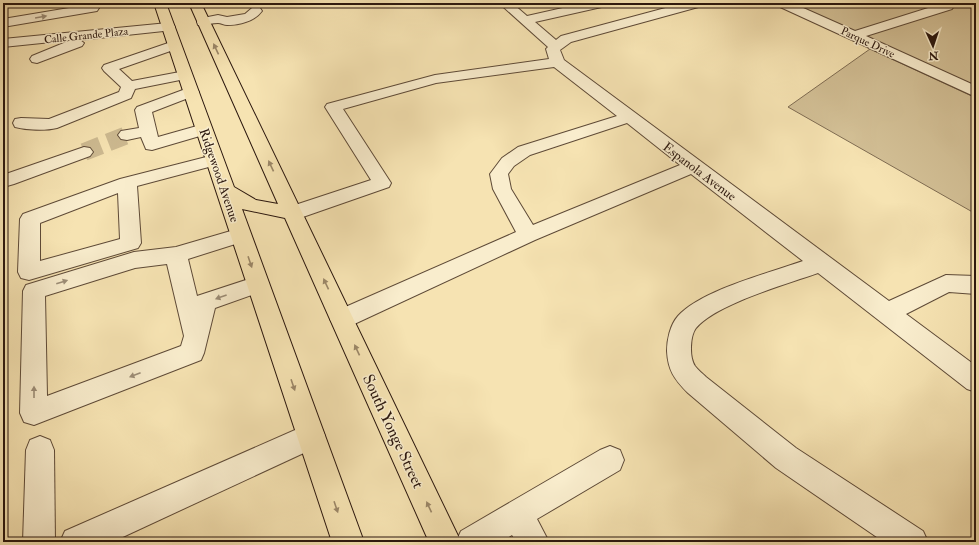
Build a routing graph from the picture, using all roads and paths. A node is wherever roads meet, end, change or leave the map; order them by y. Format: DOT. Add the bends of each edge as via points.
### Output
graph roads {
  1 [pos="160,3"];
  2 [pos="195,3"];
  3 [pos="505,3"];
  4 [pos="602,3"];
  5 [pos="698,3"];
  6 [pos="782,3"];
  7 [pos="96,5"];
  8 [pos="948,6"];
  9 [pos="260,10"];
  10 [pos="211,20"];
  11 [pos="525,20"];
  12 [pos="3,23"];
  13 [pos="168,27"];
  14 [pos="100,34"];
  15 [pos="84,36"];
  16 [pos="854,36"];
  17 [pos="3,43"];
  18 [pos="174,45"];
  19 [pos="557,54"];
  20 [pos="38,59"];
  21 [pos="188,83"];
  22 [pos="129,86"];
  23 [pos="976,92"];
  24 [pos="630,117"];
  25 [pos="21,123"];
  26 [pos="204,129"];
  27 [pos="148,131"];
  28 [pos="127,135"];
  29 [pos="84,152"];
  30 [pos="214,160"];
  31 [pos="694,166"];
  32 [pos="7,180"];
  33 [pos="127,183"];
  34 [pos="225,190"];
  35 [pos="293,213"];
  36 [pos="241,235"];
  37 [pos="528,235"];
  38 [pos="176,255"];
  39 [pos="822,263"];
  40 [pos="258,284"];
  41 [pos="976,285"];
  42 [pos="887,313"];
  43 [pos="342,319"];
  44 [pos="196,339"];
  45 [pos="976,381"];
  46 [pos="311,436"];
  47 [pos="40,450"];
  48 [pos="610,460"];
  49 [pos="517,514"];
  50 [pos="39,542"];
  51 [pos="76,542"];
  52 [pos="348,542"];
  53 [pos="445,542"];
  54 [pos="472,542"];
  55 [pos="533,542"];
  56 [pos="912,542"];
  1 -- 13 [label="main road, Ridgewood Avenue"];
  2 -- 10 [label="main road"];
  3 -- 11 [label="street, Espanola Avenue"];
  4 -- 11 [label="street"];
  5 -- 19 [label="street" via="566,39"];
  6 -- 16 [label="street, Parque Drive"];
  12 -- 7 [label="street, one-way"];
  7 -- 15 [label="street"];
  8 -- 16 [label="street"];
  9 -- 10 [label="street" via="249,17 227,21"];
  35 -- 10 [label="main road, one-way"];
  11 -- 19 [label="street, Espanola Avenue"];
  13 -- 14 [label="street, Calle Grande Plaza"];
  13 -- 18 [label="main road, Ridgewood Avenue"];
  14 -- 15 [label="street, Calle Grande Plaza"];
  14 -- 20 [label="street"];
  15 -- 17 [label="street, Calle Grande Plaza"];
  16 -- 23 [label="street, Parque Drive"];
  18 -- 21 [label="main road, Ridgewood Avenue"];
  18 -- 22 [label="street" via="109,68"];
  19 -- 24 [label="street, Espanola Avenue"];
  19 -- 35 [label="street" via="435,79 333,107 382,183"];
  21 -- 22 [label="street"];
  21 -- 26 [label="main road, Ridgewood Avenue"];
  21 -- 27 [label="street" via="143,110"];
  22 -- 25 [label="street" via="125,95 51,124"];
  24 -- 31 [label="street, Espanola Avenue"];
  24 -- 37 [label="street" via="524,151 508,162 499,174 502,189"];
  26 -- 27 [label="street" via="152,145"];
  26 -- 30 [label="main road, Ridgewood Avenue"];
  27 -- 28 [label="street"];
  29 -- 32 [label="street"];
  30 -- 33 [label="street"];
  30 -- 34 [label="main road, Ridgewood Avenue"];
  31 -- 37 [label="street"];
  31 -- 39 [label="street, Espanola Avenue"];
  33 -- 33 [label="street" via="131,243 29,272 30,219"];
  34 -- 35 [label="main road" via="250,205"];
  34 -- 36 [label="main road, Ridgewood Avenue"];
  43 -- 35 [label="main road, one-way"];
  36 -- 38 [label="street"];
  36 -- 40 [label="main road, Ridgewood Avenue, one-way"];
  37 -- 43 [label="street"];
  38 -- 44 [label="street"];
  44 -- 38 [label="street, one-way" via="192,353 34,414 34,291 134,260"];
  39 -- 42 [label="street, Espanola Avenue"];
  39 -- 56 [label="street" via="732,295 700,310 685,324 679,341 684,372 786,458"];
  40 -- 44 [label="street, one-way" via="205,302"];
  40 -- 46 [label="main road, Ridgewood Avenue, one-way"];
  41 -- 42 [label="street" via="946,283"];
  42 -- 45 [label="street, Espanola Avenue"];
  53 -- 43 [label="main road, South Yonge Street, one-way"];
  46 -- 51 [label="street"];
  46 -- 52 [label="main road, one-way"];
  47 -- 50 [label="street"];
  48 -- 49 [label="street"];
  49 -- 54 [label="street"];
  49 -- 55 [label="street"];
}
